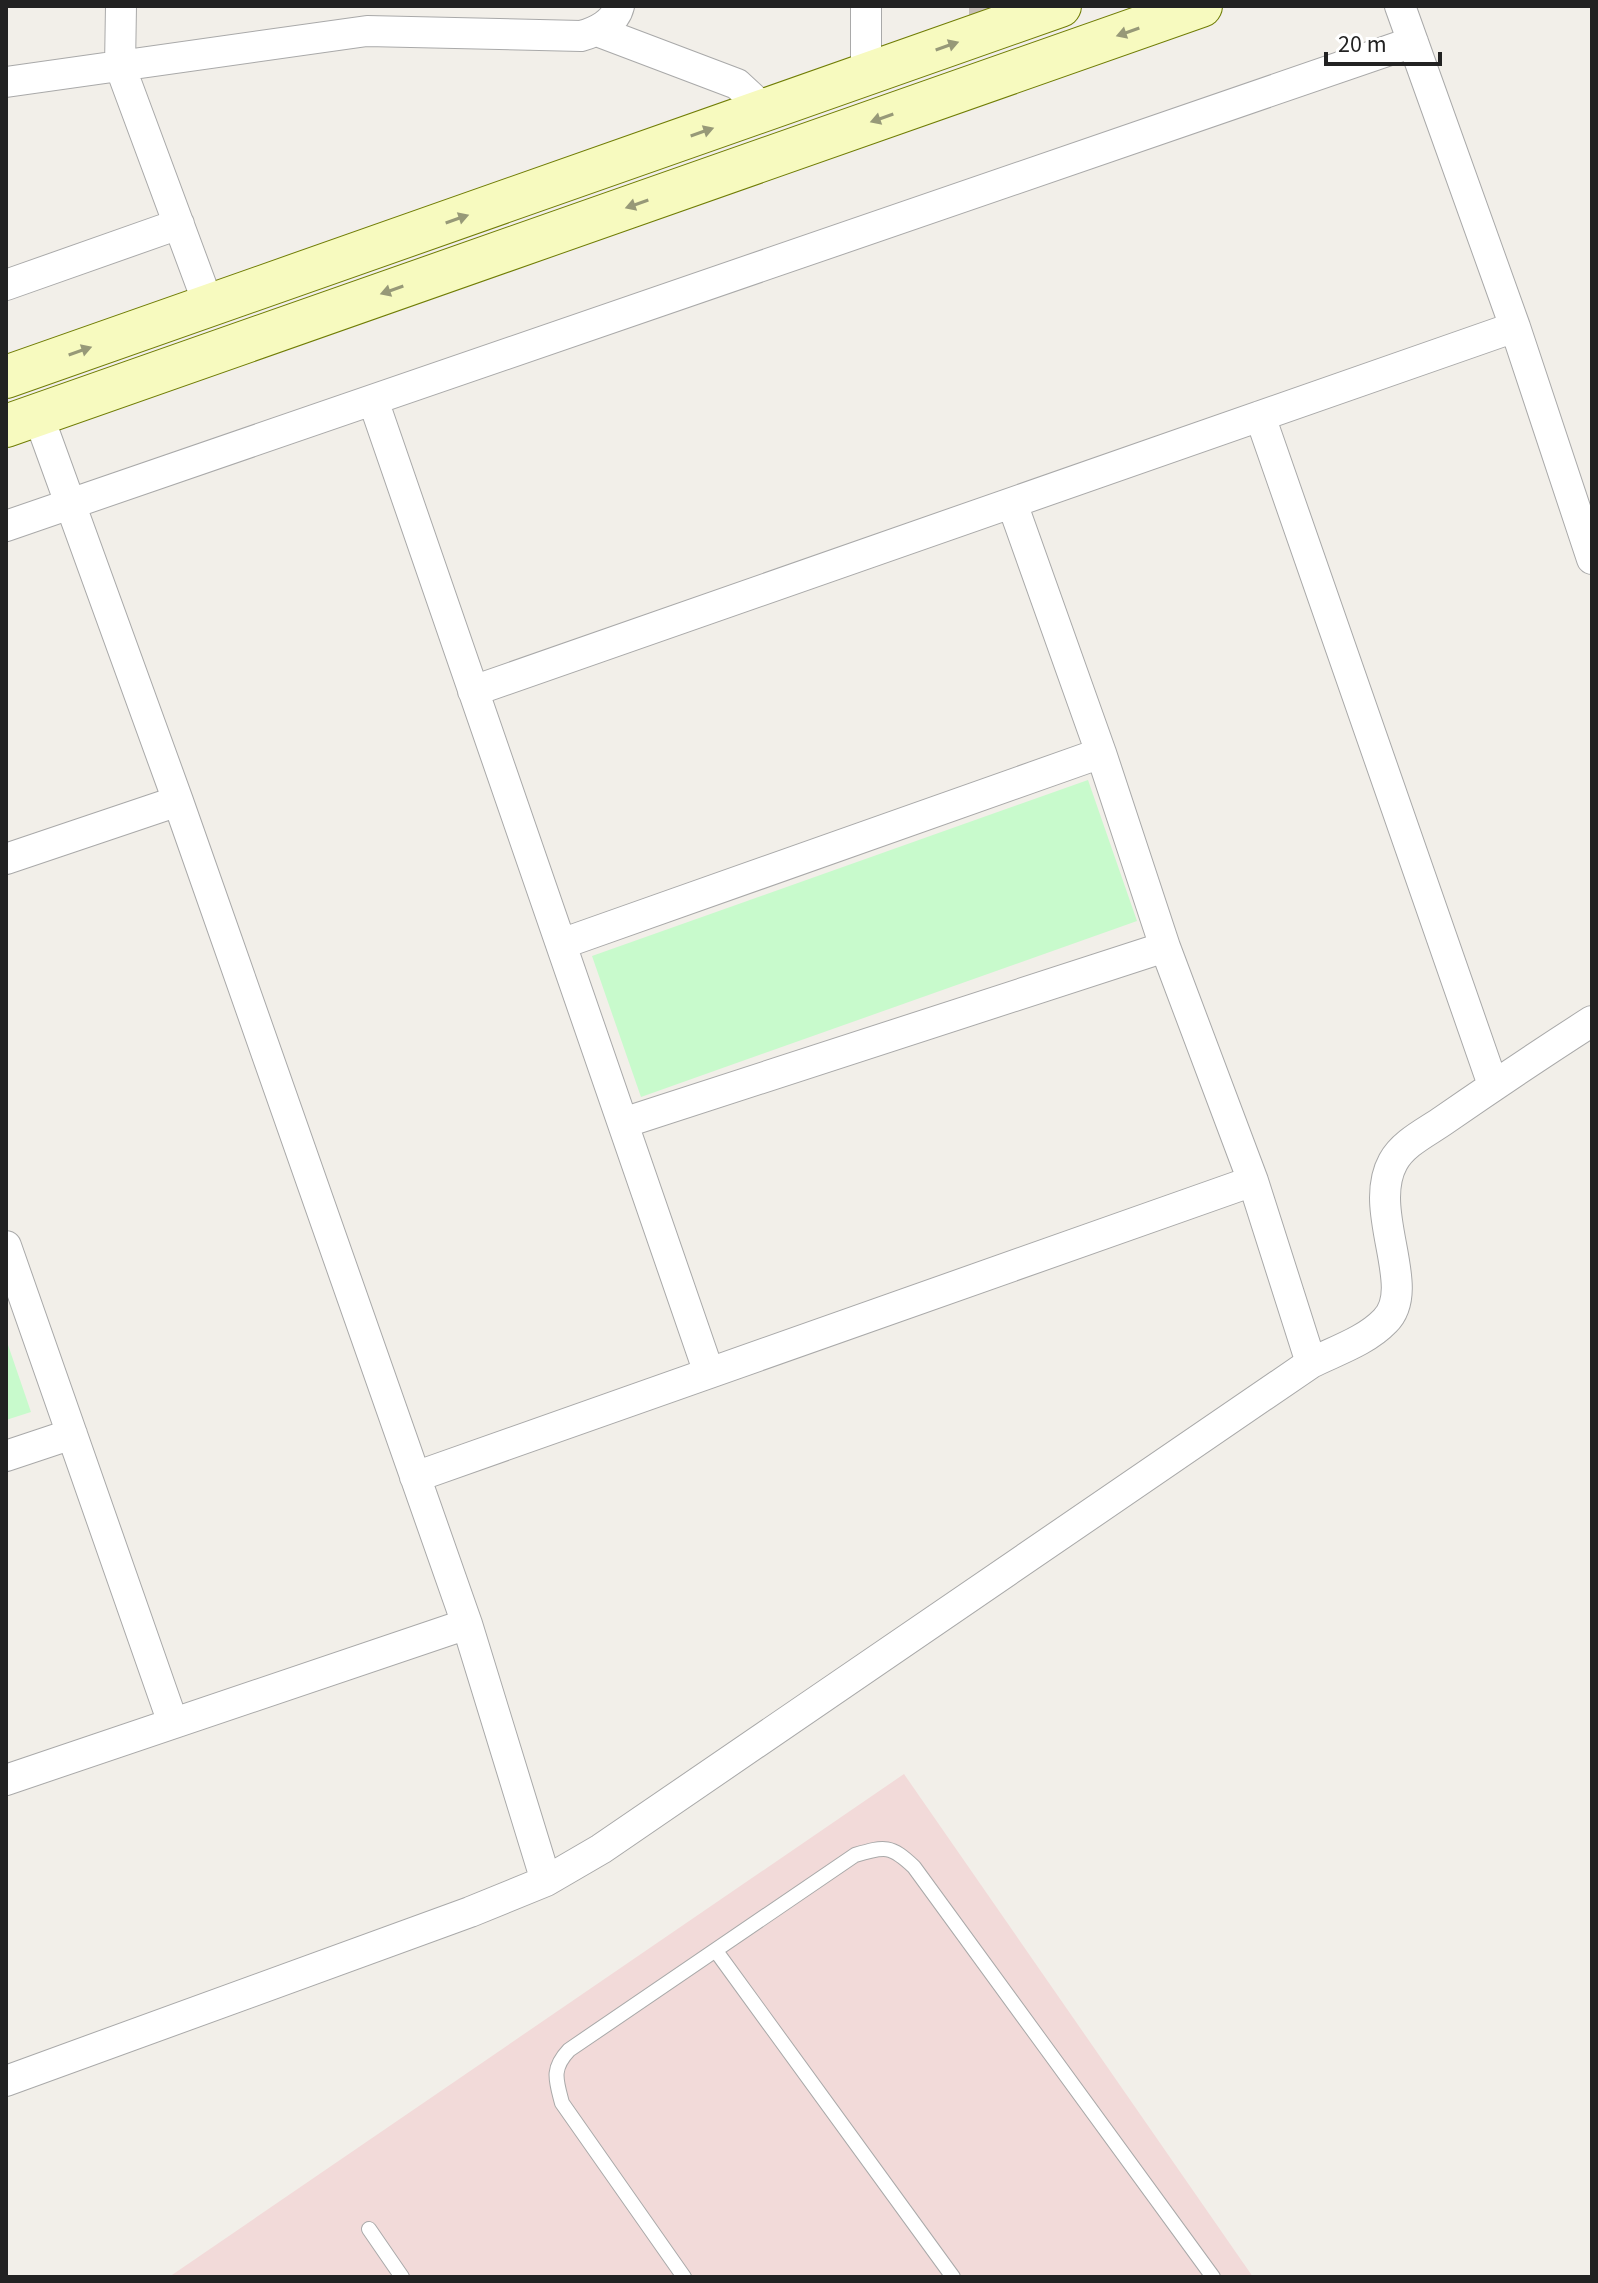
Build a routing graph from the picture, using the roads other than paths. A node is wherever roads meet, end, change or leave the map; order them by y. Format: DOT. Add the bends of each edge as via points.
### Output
graph roads {
  1 [pos="121,6"];
  2 [pos="619,6"];
  3 [pos="866,6"];
  4 [pos="1060,6"];
  5 [pos="1201,6"];
  6 [pos="1400,6"];
  7 [pos="367,18"];
  8 [pos="597,31"];
  9 [pos="1413,42"];
  10 [pos="120,66"];
  11 [pos="866,75"];
  12 [pos="6,82"];
  13 [pos="765,110"];
  14 [pos="179,224"];
  15 [pos="6,285"];
  16 [pos="209,306"];
  17 [pos="1515,327"];
  18 [pos="6,377"];
  19 [pos="373,400"];
  20 [pos="1260,416"];
  21 [pos="22,421"];
  22 [pos="1012,503"];
  23 [pos="70,504"];
  24 [pos="6,526"];
  25 [pos="1592,559"];
  26 [pos="473,691"];
  27 [pos="1101,753"];
  28 [pos="178,801"];
  29 [pos="6,859"];
  30 [pos="561,944"];
  31 [pos="1165,947"];
  32 [pos="1592,1021"];
  33 [pos="1493,1085"];
  34 [pos="623,1123"];
  35 [pos="1253,1181"];
  36 [pos="6,1246"];
  37 [pos="1311,1363"];
  38 [pos="709,1373"];
  39 [pos="72,1434"];
  40 [pos="6,1456"];
  41 [pos="415,1477"];
  42 [pos="467,1624"];
  43 [pos="173,1723"];
  44 [pos="6,1780"];
  45 [pos="546,1881"];
  46 [pos="716,1951"];
  47 [pos="6,2081"];
  48 [pos="369,2229"];
  49 [pos="402,2277"];
  50 [pos="684,2277"];
  51 [pos="953,2277"];
  52 [pos="1213,2277"];
  1 -- 10 [label="street"];
  2 -- 8 [label="street"];
  3 -- 11 [label="street"];
  11 -- 4 [label="street, one-way"];
  5 -- 21 [label="street, one-way"];
  6 -- 9 [label="street"];
  7 -- 8 [label="street" via="581,36"];
  7 -- 10 [label="street"];
  8 -- 13 [label="street" via="737,84"];
  9 -- 17 [label="street"];
  9 -- 19 [label="street"];
  10 -- 12 [label="street"];
  10 -- 14 [label="street"];
  11 -- 13 [label="street"];
  16 -- 13 [label="street, one-way"];
  14 -- 15 [label="street"];
  14 -- 16 [label="street"];
  18 -- 16 [label="street, one-way"];
  17 -- 20 [label="street"];
  17 -- 25 [label="street"];
  19 -- 23 [label="street"];
  19 -- 26 [label="street"];
  20 -- 22 [label="street"];
  20 -- 33 [label="street"];
  21 -- 23 [label="street"];
  22 -- 26 [label="street"];
  22 -- 27 [label="street"];
  23 -- 24 [label="street"];
  23 -- 28 [label="street"];
  26 -- 30 [label="street"];
  27 -- 30 [label="street"];
  27 -- 31 [label="street"];
  28 -- 29 [label="street"];
  28 -- 41 [label="street"];
  30 -- 34 [label="street"];
  31 -- 34 [label="street"];
  31 -- 35 [label="street"];
  32 -- 33 [label="street"];
  33 -- 37 [label="street" via="1394,1160 1383,1196 1398,1285 1395,1309 1366,1336"];
  34 -- 38 [label="street"];
  35 -- 37 [label="street"];
  35 -- 38 [label="street"];
  36 -- 39 [label="street"];
  37 -- 45 [label="street" via="601,1849"];
  38 -- 41 [label="street"];
  39 -- 40 [label="street"];
  39 -- 43 [label="street"];
  41 -- 42 [label="street"];
  42 -- 43 [label="street"];
  42 -- 45 [label="street"];
  43 -- 44 [label="street"];
  45 -- 47 [label="street"];
  46 -- 50 [label="lane" via="569,2050 558,2061 555,2078 562,2103"];
  46 -- 51 [label="lane"];
  46 -- 52 [label="lane" via="855,1855 881,1847 898,1852"];
  48 -- 49 [label="lane"];
}
